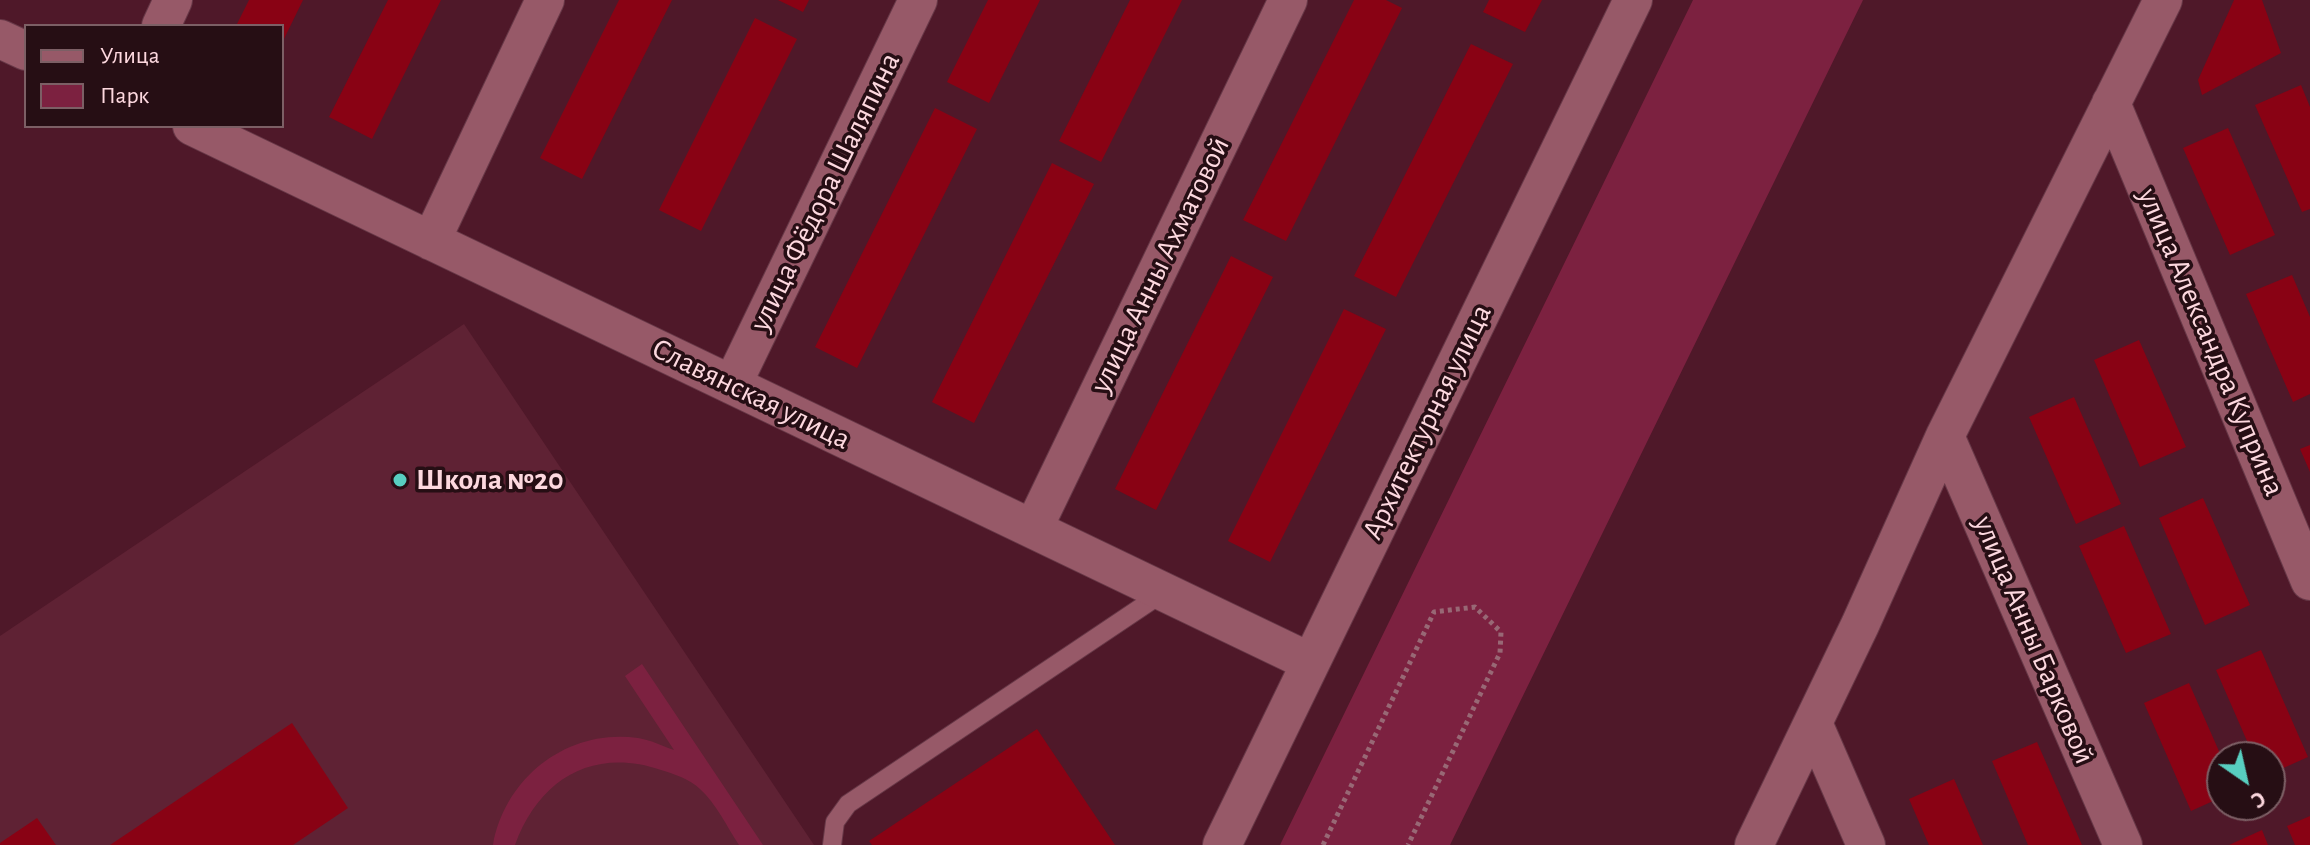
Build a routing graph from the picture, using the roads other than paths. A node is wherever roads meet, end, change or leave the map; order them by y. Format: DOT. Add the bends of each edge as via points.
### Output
graph roads {
  1 [pos="173,0"];
  2 [pos="545,0"];
  3 [pos="918,0"];
  4 [pos="1288,0"];
  5 [pos="1633,0"];
  6 [pos="2163,0"];
  7 [pos="162,24"];
  8 [pos="0,39"];
  9 [pos="24,50"];
  10 [pos="2111,103"];
  11 [pos="196,128"];
  12 [pos="431,241"];
  13 [pos="732,385"];
  14 [pos="1945,436"];
  15 [pos="1033,529"];
  16 [pos="2310,581"];
  17 [pos="1164,592"];
  18 [pos="1310,662"];
  19 [pos="1813,723"];
  20 [pos="832,845"];
  21 [pos="1222,845"];
  22 [pos="1754,845"];
  23 [pos="1866,845"];
  24 [pos="2123,845"];
  1 -- 7 [label="street"];
  2 -- 12 [label="street"];
  3 -- 13 [label="street, улица Фёдора Шаляпина"];
  4 -- 15 [label="street, улица Анны Ахматовой"];
  5 -- 18 [label="street, Архитектурная улица"];
  6 -- 10 [label="street"];
  8 -- 9 [label="street"];
  10 -- 14 [label="street"];
  10 -- 16 [label="street, улица Александра Куприна"];
  11 -- 12 [label="street, Славянская улица"];
  12 -- 13 [label="street, Славянская улица"];
  13 -- 15 [label="street, Славянская улица"];
  14 -- 19 [label="street"];
  14 -- 24 [label="street, улица Анны Барковой"];
  15 -- 17 [label="street, Славянская улица"];
  17 -- 18 [label="street, Славянская улица"];
  17 -- 20 [label="lane" via="848,804 835,822"];
  18 -- 21 [label="street, Архитектурная улица"];
  19 -- 22 [label="street"];
  19 -- 23 [label="street"];
}
